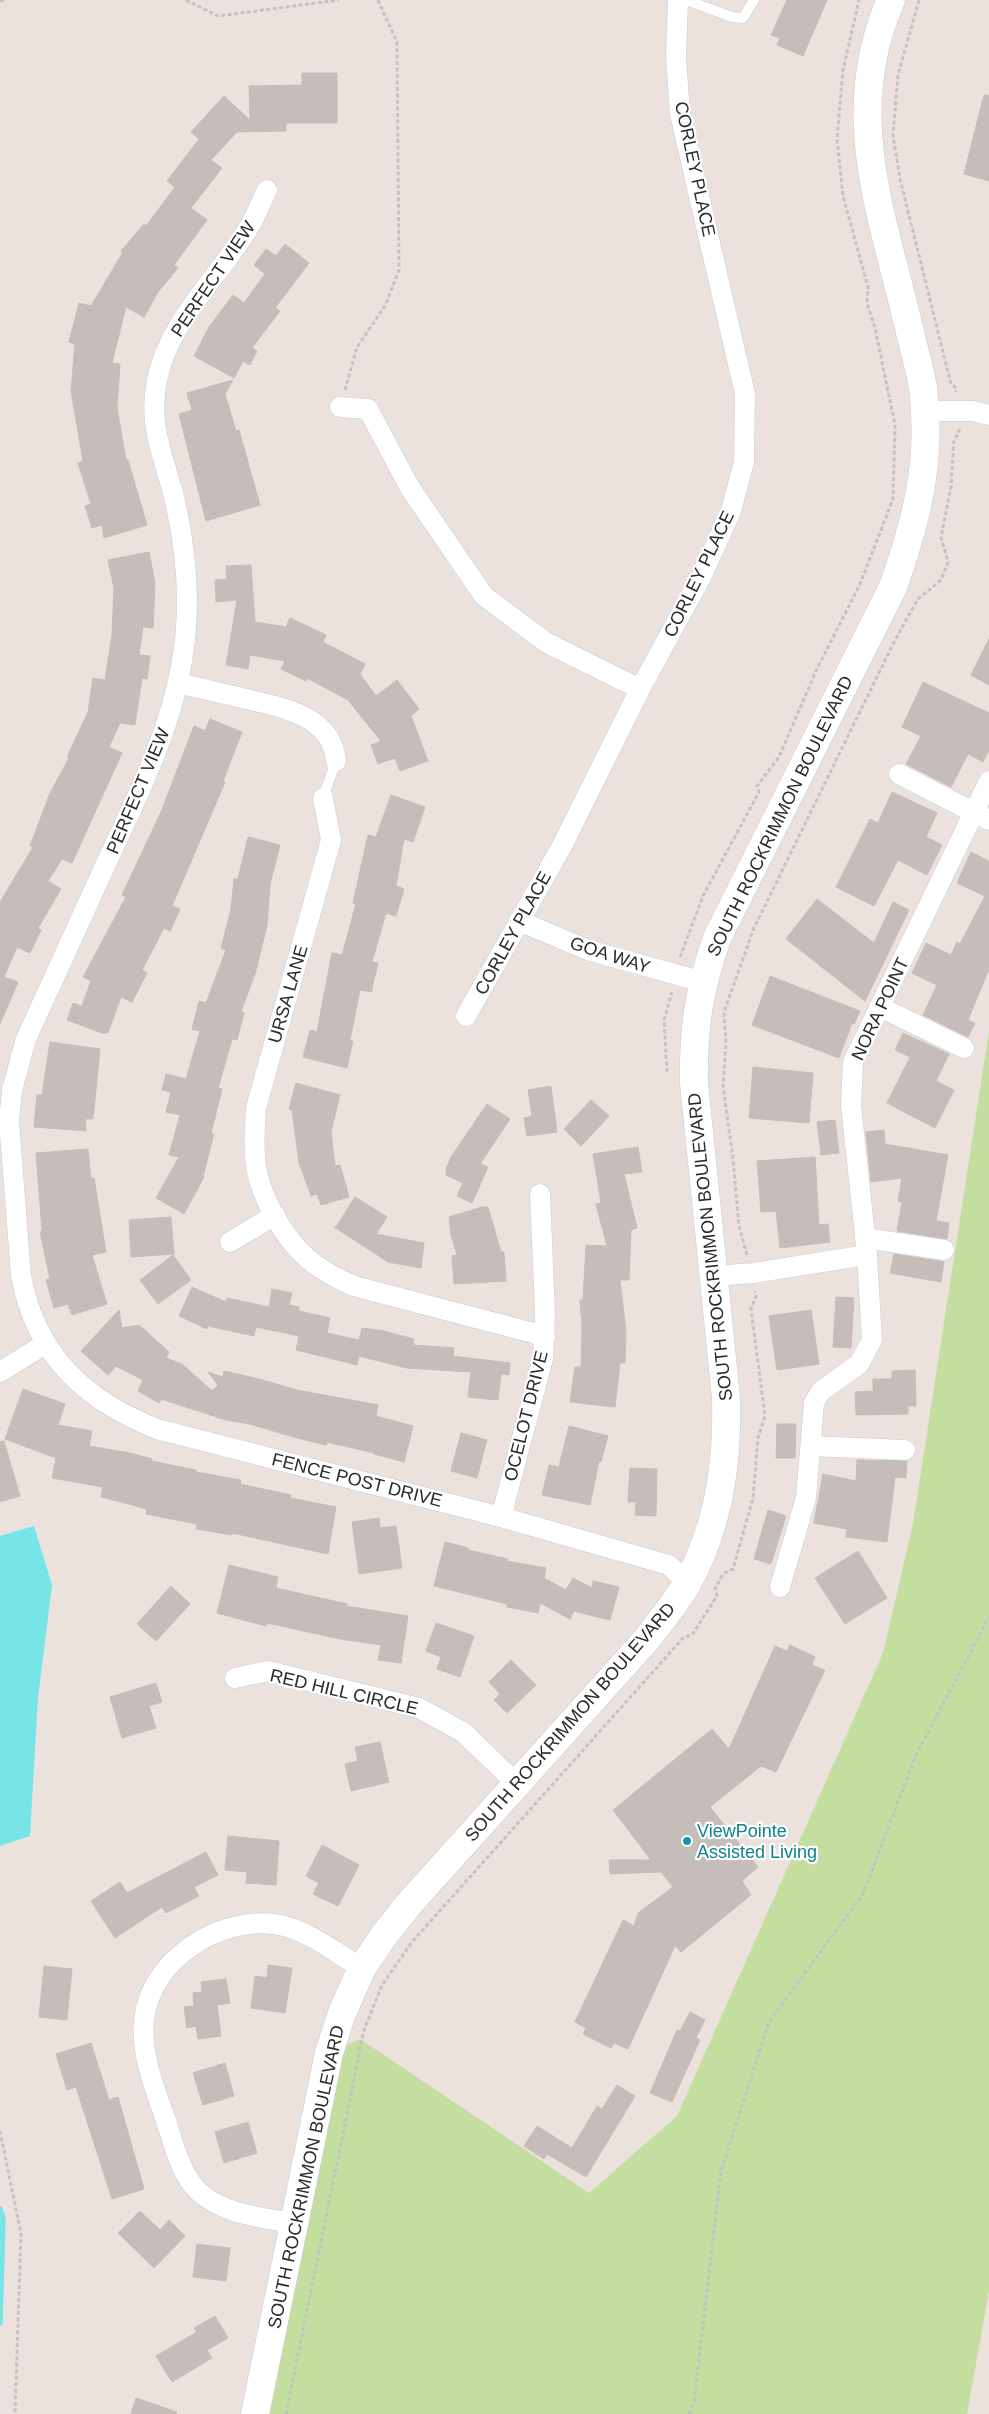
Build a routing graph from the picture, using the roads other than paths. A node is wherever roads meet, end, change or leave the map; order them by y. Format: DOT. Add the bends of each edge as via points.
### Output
graph roads {
  1 [pos="678,0"];
  2 [pos="686,0"];
  3 [pos="754,0"];
  4 [pos="891,0"];
  5 [pos="267,190"];
  6 [pos="340,407"];
  7 [pos="925,411"];
  8 [pos="989,415"];
  9 [pos="178,683"];
  10 [pos="640,689"];
  11 [pos="335,767"];
  12 [pos="899,774"];
  13 [pos="989,781"];
  14 [pos="323,798"];
  15 [pos="981,816"];
  16 [pos="520,921"];
  17 [pos="702,982"];
  18 [pos="880,1007"];
  19 [pos="466,1016"];
  20 [pos="964,1048"];
  21 [pos="4,1121"];
  22 [pos="540,1194"];
  23 [pos="275,1215"];
  24 [pos="230,1242"];
  25 [pos="866,1246"];
  26 [pos="944,1250"];
  27 [pos="714,1276"];
  28 [pos="545,1336"];
  29 [pos="45,1344"];
  30 [pos="0,1372"];
  31 [pos="811,1446"];
  32 [pos="905,1450"];
  33 [pos="501,1517"];
  34 [pos="687,1584"];
  35 [pos="780,1587"];
  36 [pos="235,1678"];
  37 [pos="518,1784"];
  38 [pos="362,1968"];
  39 [pos="293,2223"];
  40 [pos="255,2414"];
  1 -- 10 [label="street, CORLEY PLACE" via="676,56 680,114 745,394 744,462 730,512 700,579"];
  2 -- 3 [label="lane" via="742,18"];
  4 -- 7 [label="main road, SOUTH ROCKRIMMON BOULEVARD" via="872,66 867,134 878,208 905,309"];
  5 -- 9 [label="street, PERFECT VIEW" via="250,227 180,322 164,354 157,380 154,406 156,433 173,495 186,565 186,639"];
  6 -- 10 [label="street" via="368,409 410,488 484,596 547,643"];
  7 -- 8 [label="street" via="973,411"];
  7 -- 17 [label="main road, SOUTH ROCKRIMMON BOULEVARD" via="923,482 911,538 892,587 718,938"];
  9 -- 11 [label="street" via="292,710 316,724 328,736 336,753"];
  9 -- 21 [label="street, PERFECT VIEW" via="160,746 26,1039"];
  10 -- 16 [label="street, CORLEY PLACE" via="562,846"];
  11 -- 14 [label="lane, URSA LANE"];
  12 -- 15 [label="street"];
  13 -- 15 [label="street, NORA POINT"];
  14 -- 23 [label="street, URSA LANE" via="331,840 256,1108 256,1167"];
  15 -- 18 [label="street, NORA POINT"];
  16 -- 17 [label="street, GOA WAY" via="588,950"];
  16 -- 19 [label="street, CORLEY PLACE"];
  17 -- 27 [label="main road, SOUTH ROCKRIMMON BOULEVARD" via="695,1025 694,1083"];
  18 -- 20 [label="street"];
  18 -- 25 [label="street, NORA POINT" via="854,1062 850,1085"];
  21 -- 29 [label="street, PERFECT VIEW" via="21,1276 32,1320"];
  22 -- 28 [label="street, OCELOT DRIVE"];
  23 -- 24 [label="street"];
  23 -- 28 [label="street, URSA LANE" via="290,1240 308,1259 330,1275 354,1286"];
  25 -- 26 [label="street"];
  25 -- 27 [label="street" via="754,1273"];
  25 -- 31 [label="street, NORA POINT" via="872,1340 859,1364 821,1391 814,1403"];
  27 -- 34 [label="main road, SOUTH ROCKRIMMON BOULEVARD" via="727,1437 716,1508"];
  28 -- 33 [label="street, OCELOT DRIVE" via="543,1358"];
  29 -- 30 [label="street"];
  29 -- 33 [label="street, FENCE POST DRIVE" via="78,1382 100,1400 126,1417 157,1429"];
  31 -- 32 [label="street"];
  31 -- 35 [label="street, NORA POINT" via="806,1498"];
  33 -- 34 [label="street, FENCE POST DRIVE" via="669,1565"];
  34 -- 37 [label="main road, SOUTH ROCKRIMMON BOULEVARD" via="646,1640"];
  36 -- 37 [label="street, RED HILL CIRCLE" via="268,1671 419,1708 463,1732"];
  37 -- 38 [label="main road, SOUTH ROCKRIMMON BOULEVARD" via="409,1904"];
  38 -- 39 [label="main road, SOUTH ROCKRIMMON BOULEVARD" via="329,2053"];
  38 -- 39 [label="street" via="300,1932 275,1924 250,1924 212,1935 182,1953 141,1994 147,2067 186,2174 198,2190 216,2204 236,2213"];
  39 -- 40 [label="main road, SOUTH ROCKRIMMON BOULEVARD"];
}
